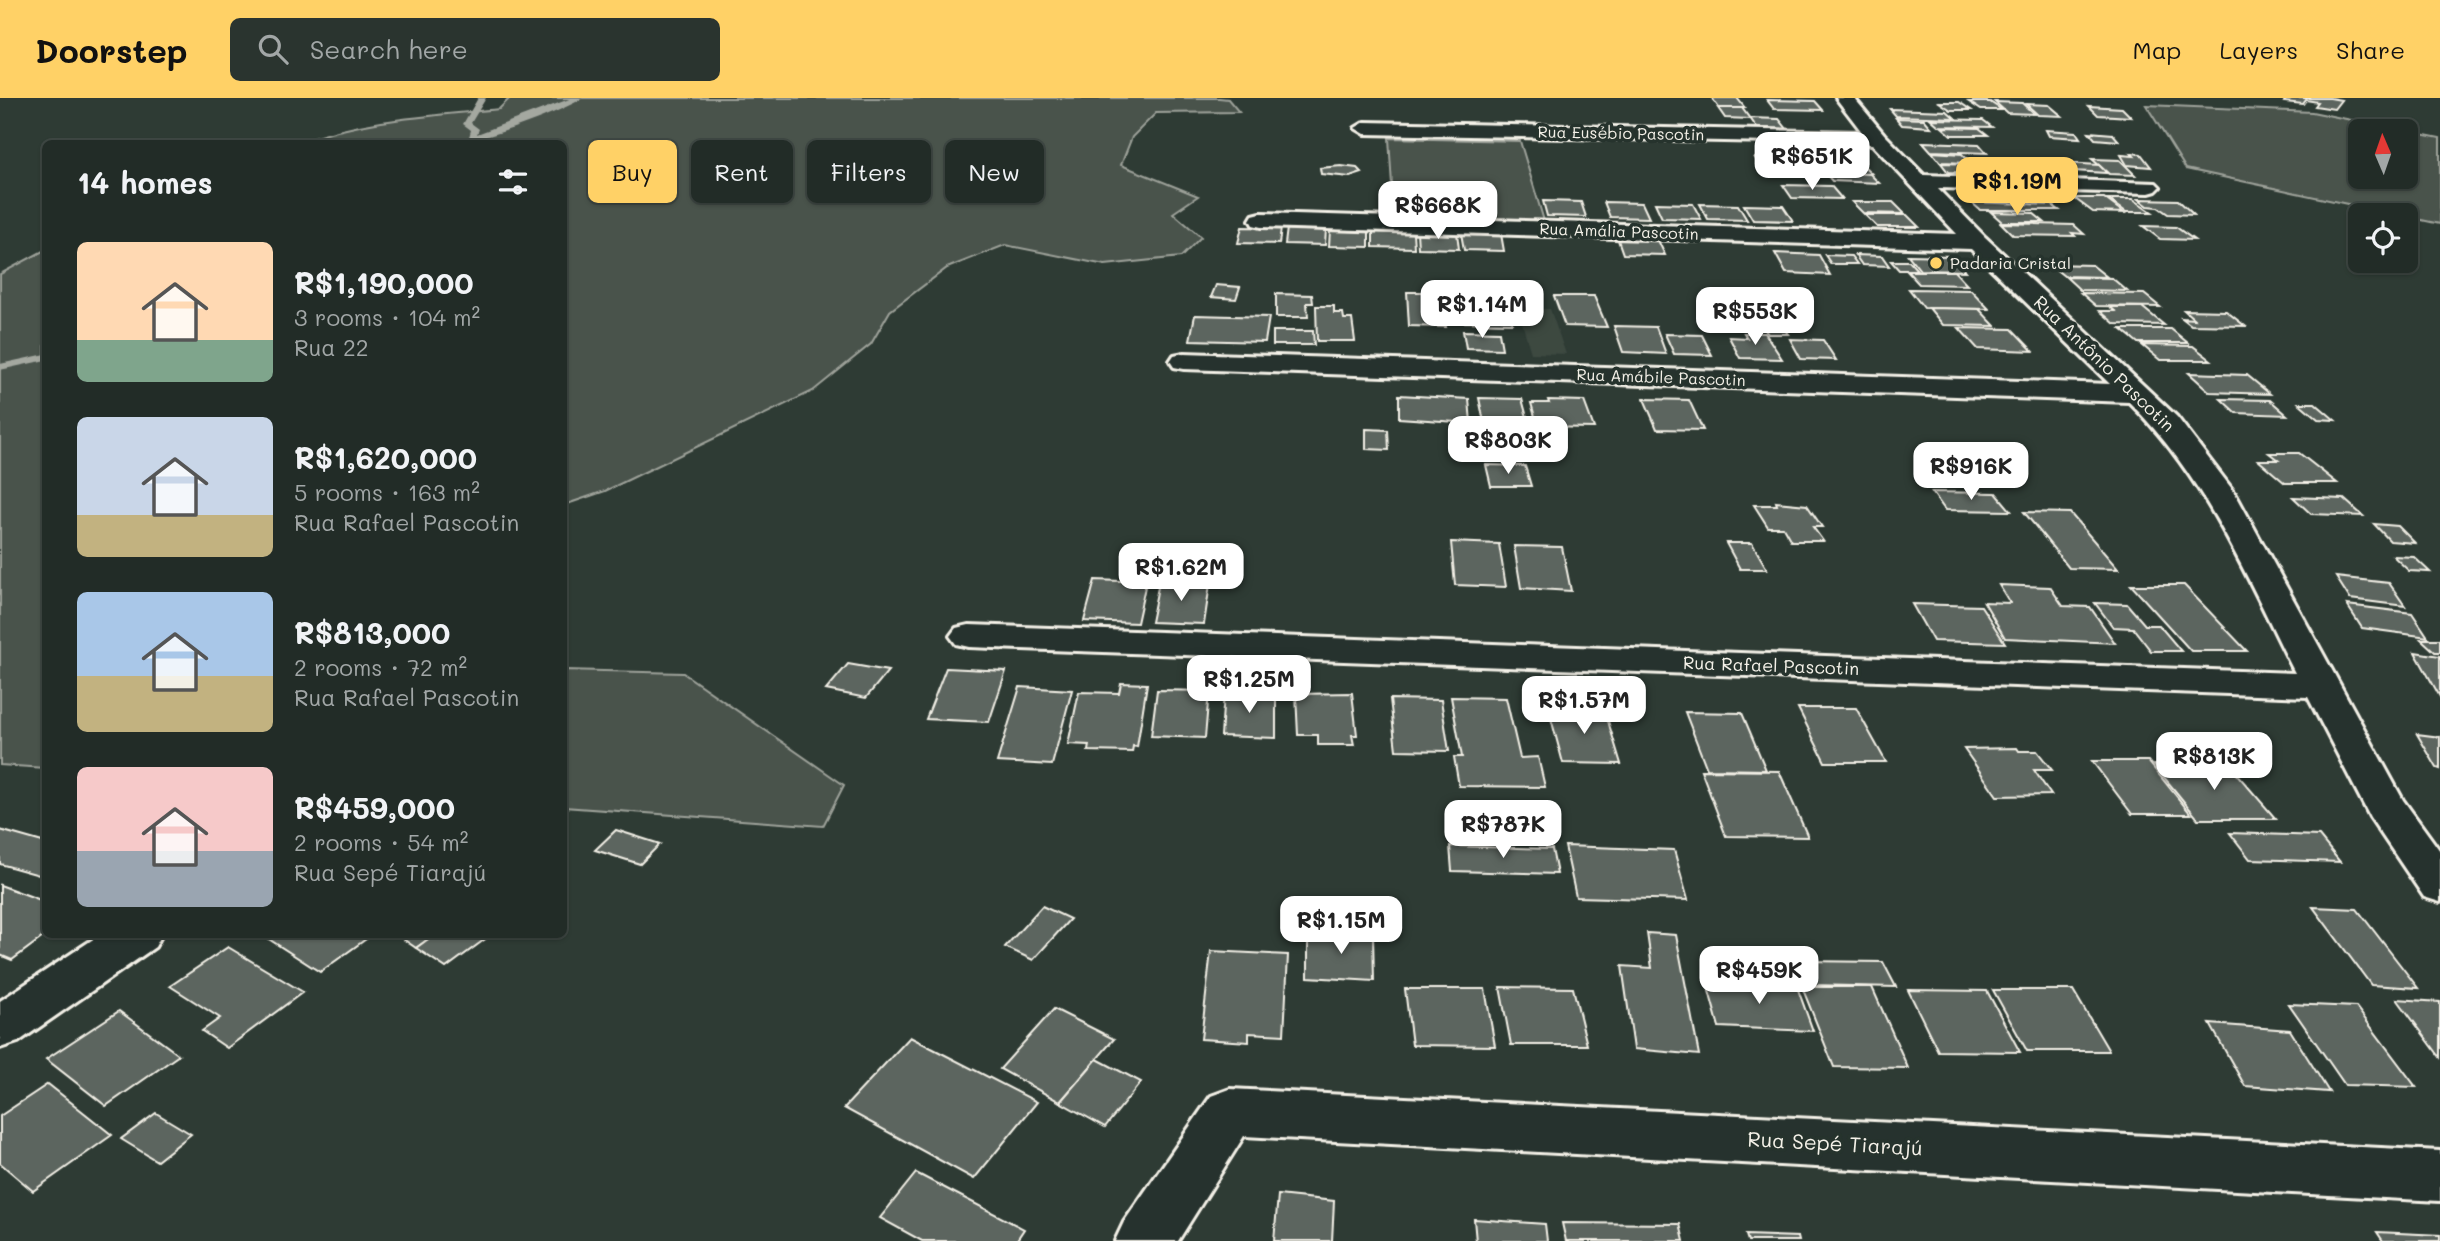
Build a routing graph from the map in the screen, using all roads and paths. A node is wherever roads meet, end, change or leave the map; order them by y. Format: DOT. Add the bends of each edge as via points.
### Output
graph roads {
  1 [pos="1844,98"];
  2 [pos="1365,128"];
  3 [pos="1877,138"];
  4 [pos="1919,181"];
  5 [pos="2149,187"];
  6 [pos="1261,220"];
  7 [pos="1977,242"];
  8 [pos="1184,361"];
  9 [pos="2138,394"];
  10 [pos="969,636"];
  11 [pos="2321,686"];
  12 [pos="2440,885"];
  13 [pos="132,938"];
  14 [pos="0,1027"];
  15 [pos="2440,1176"];
  16 [pos="1145,1241"];
  1 -- 3 [label="street, Rua Antônio Pascotin"];
  2 -- 3 [label="street, Rua Eusébio Pascotin"];
  3 -- 4 [label="street, Rua Antônio Pascotin"];
  4 -- 5 [label="street"];
  4 -- 7 [label="street, Rua Antônio Pascotin"];
  6 -- 7 [label="street, Rua Amália Pascotin"];
  7 -- 9 [label="street, Rua Antônio Pascotin"];
  8 -- 9 [label="street, Rua Amábile Pascotin"];
  9 -- 11 [label="street, Rua Antônio Pascotin" via="2168,424 2224,500"];
  10 -- 11 [label="street, Rua Rafael Pascotin"];
  11 -- 12 [label="street, Rua Antônio Pascotin" via="2385,807"];
  13 -- 14 [label="street"];
  15 -- 16 [label="street, Rua Sepé Tiarajú" via="1230,1112"];
}
